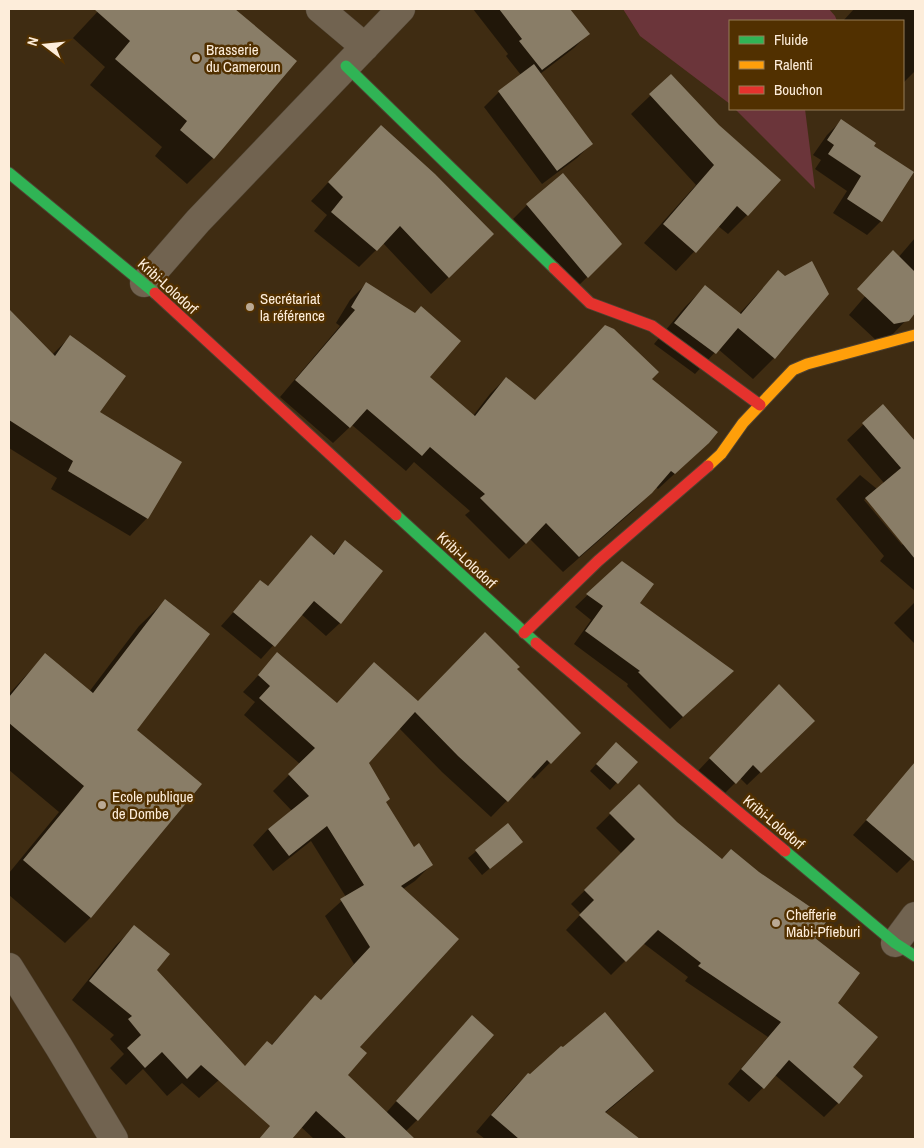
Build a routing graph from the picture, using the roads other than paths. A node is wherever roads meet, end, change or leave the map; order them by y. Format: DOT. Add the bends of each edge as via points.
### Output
graph roads {
  1 [pos="320,9"];
  2 [pos="401,9"];
  3 [pos="365,47"];
  4 [pos="346,66"];
  5 [pos="9,173"];
  6 [pos="144,283"];
  7 [pos="915,335"];
  8 [pos="760,405"];
  9 [pos="524,633"];
  10 [pos="915,916"];
  11 [pos="905,950"];
  12 [pos="10,971"];
  13 [pos="114,1139"];
  1 -- 3 [label="street"];
  2 -- 3 [label="street"];
  3 -- 4 [label="street"];
  4 -- 6 [label="street"];
  4 -- 8 [label="main road" via="590,303 652,326"];
  5 -- 6 [label="main road, Kribi-Lolodorf"];
  6 -- 9 [label="main road, Kribi-Lolodorf"];
  7 -- 8 [label="main road" via="793,370"];
  8 -- 9 [label="main road" via="721,454 598,561"];
  9 -- 11 [label="main road, Kribi-Lolodorf"];
  10 -- 11 [label="street"];
  12 -- 13 [label="street" via="60,1047"];
}
